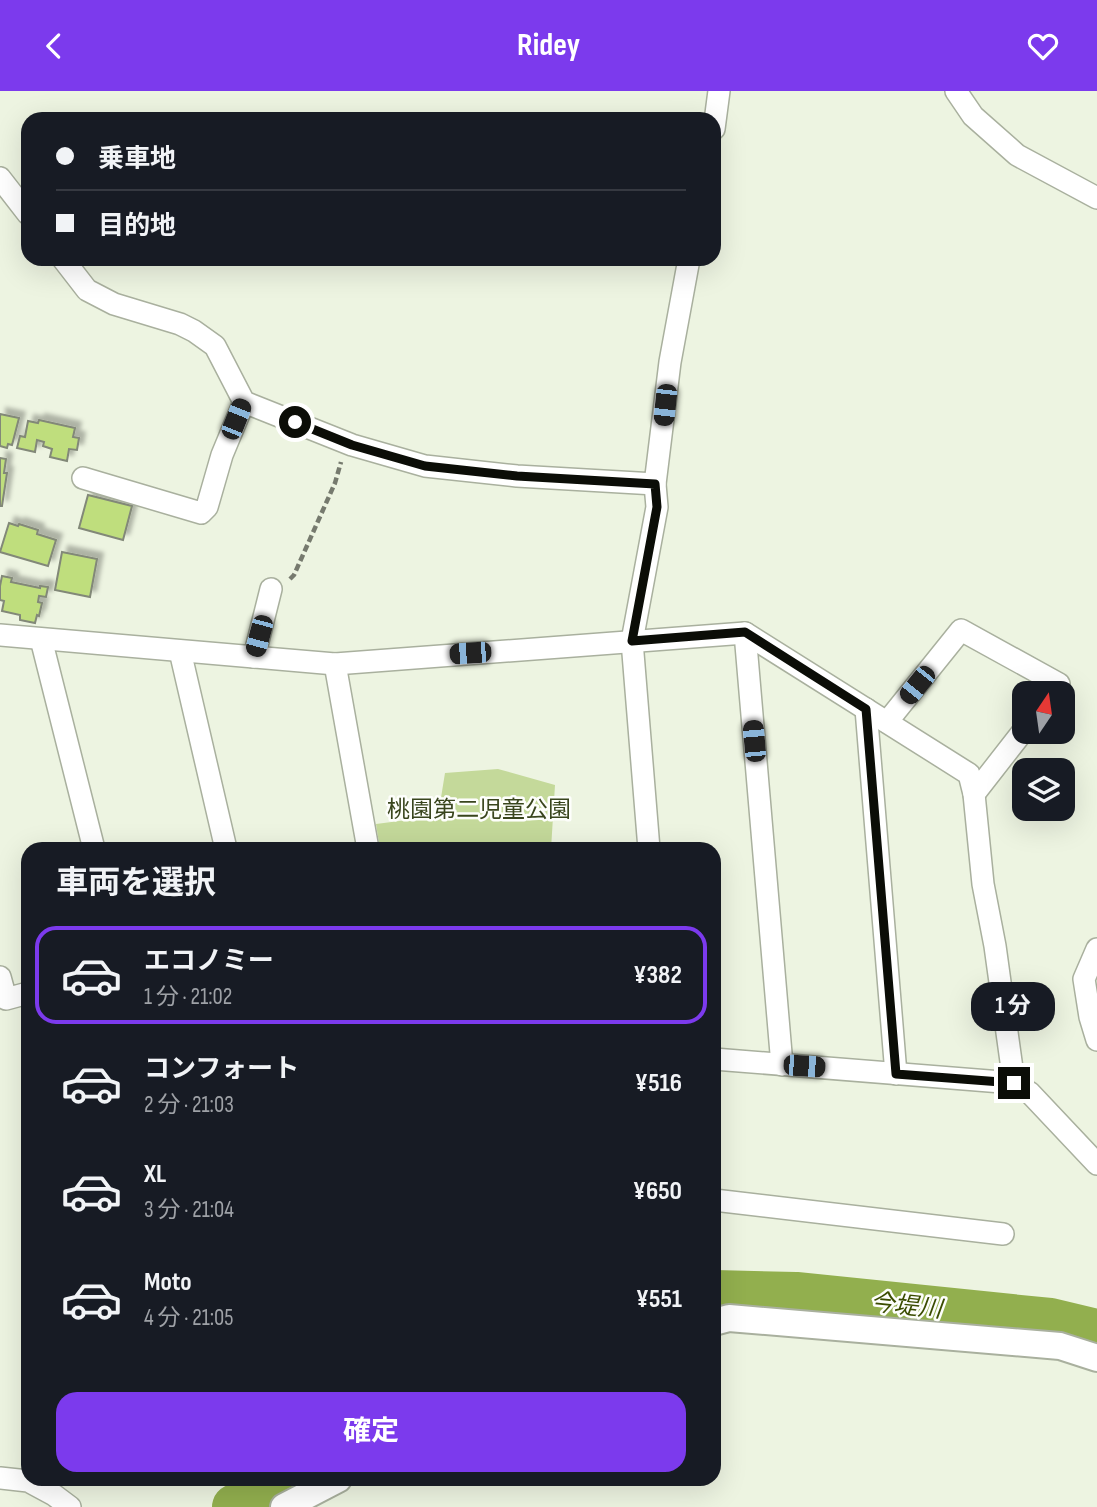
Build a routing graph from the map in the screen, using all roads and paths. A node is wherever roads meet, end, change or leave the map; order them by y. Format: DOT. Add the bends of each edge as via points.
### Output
graph roads {
  1 [pos="719,91"];
  2 [pos="956,91"];
  3 [pos="716,112"];
  4 [pos="0,179"];
  5 [pos="1092,189"];
  6 [pos="21,205"];
  7 [pos="68,266"];
  8 [pos="688,266"];
  9 [pos="244,402"];
  10 [pos="347,442"];
  11 [pos="83,478"];
  12 [pos="655,484"];
  13 [pos="271,592"];
  14 [pos="745,632"];
  15 [pos="0,635"];
  16 [pos="41,639"];
  17 [pos="632,641"];
  18 [pos="180,650"];
  19 [pos="254,657"];
  20 [pos="335,664"];
  21 [pos="1054,681"];
  22 [pos="866,709"];
  23 [pos="887,722"];
  24 [pos="1013,744"];
  25 [pos="974,794"];
  26 [pos="92,842"];
  27 [pos="224,842"];
  28 [pos="367,842"];
  29 [pos="648,842"];
  30 [pos="1097,949"];
  31 [pos="0,977"];
  32 [pos="21,995"];
  33 [pos="1097,1040"];
  34 [pos="721,1060"];
  35 [pos="782,1065"];
  36 [pos="896,1074"];
  37 [pos="1014,1083"];
  38 [pos="1097,1164"];
  39 [pos="721,1201"];
  40 [pos="1003,1234"];
  41 [pos="721,1320"];
  42 [pos="1097,1358"];
  43 [pos="0,1478"];
  44 [pos="21,1480"];
  45 [pos="37,1486"];
  46 [pos="327,1491"];
  47 [pos="70,1507"];
  48 [pos="284,1507"];
  1 -- 3 [label="street"];
  2 -- 5 [label="street" via="973,116 1017,155"];
  4 -- 6 [label="street"];
  7 -- 9 [label="street" via="87,290 114,304 180,324 215,346"];
  8 -- 12 [label="street"];
  9 -- 10 [label="street"];
  9 -- 11 [label="street" via="201,513"];
  10 -- 12 [label="street" via="425,466"];
  10 -- 13 [label="path" via="335,483 294,575"];
  12 -- 17 [label="street" via="657,507"];
  13 -- 19 [label="street"];
  14 -- 17 [label="street"];
  14 -- 22 [label="street"];
  14 -- 35 [label="street"];
  15 -- 16 [label="street"];
  16 -- 18 [label="street"];
  16 -- 26 [label="street"];
  17 -- 20 [label="street"];
  17 -- 29 [label="street"];
  18 -- 19 [label="street"];
  18 -- 27 [label="street"];
  19 -- 20 [label="street"];
  20 -- 28 [label="street"];
  21 -- 23 [label="street" via="961,629"];
  22 -- 23 [label="street"];
  22 -- 36 [label="street"];
  23 -- 25 [label="street" via="969,774"];
  24 -- 25 [label="street"];
  25 -- 37 [label="street"];
  30 -- 33 [label="street" via="1084,979"];
  31 -- 32 [label="street" via="6,999"];
  34 -- 35 [label="street"];
  35 -- 36 [label="street"];
  36 -- 37 [label="street"];
  37 -- 38 [label="street" via="1030,1093"];
  39 -- 40 [label="street"];
  41 -- 42 [label="street" via="1060,1346"];
  43 -- 44 [label="street"];
  45 -- 47 [label="street"];
  46 -- 48 [label="street"];
}
